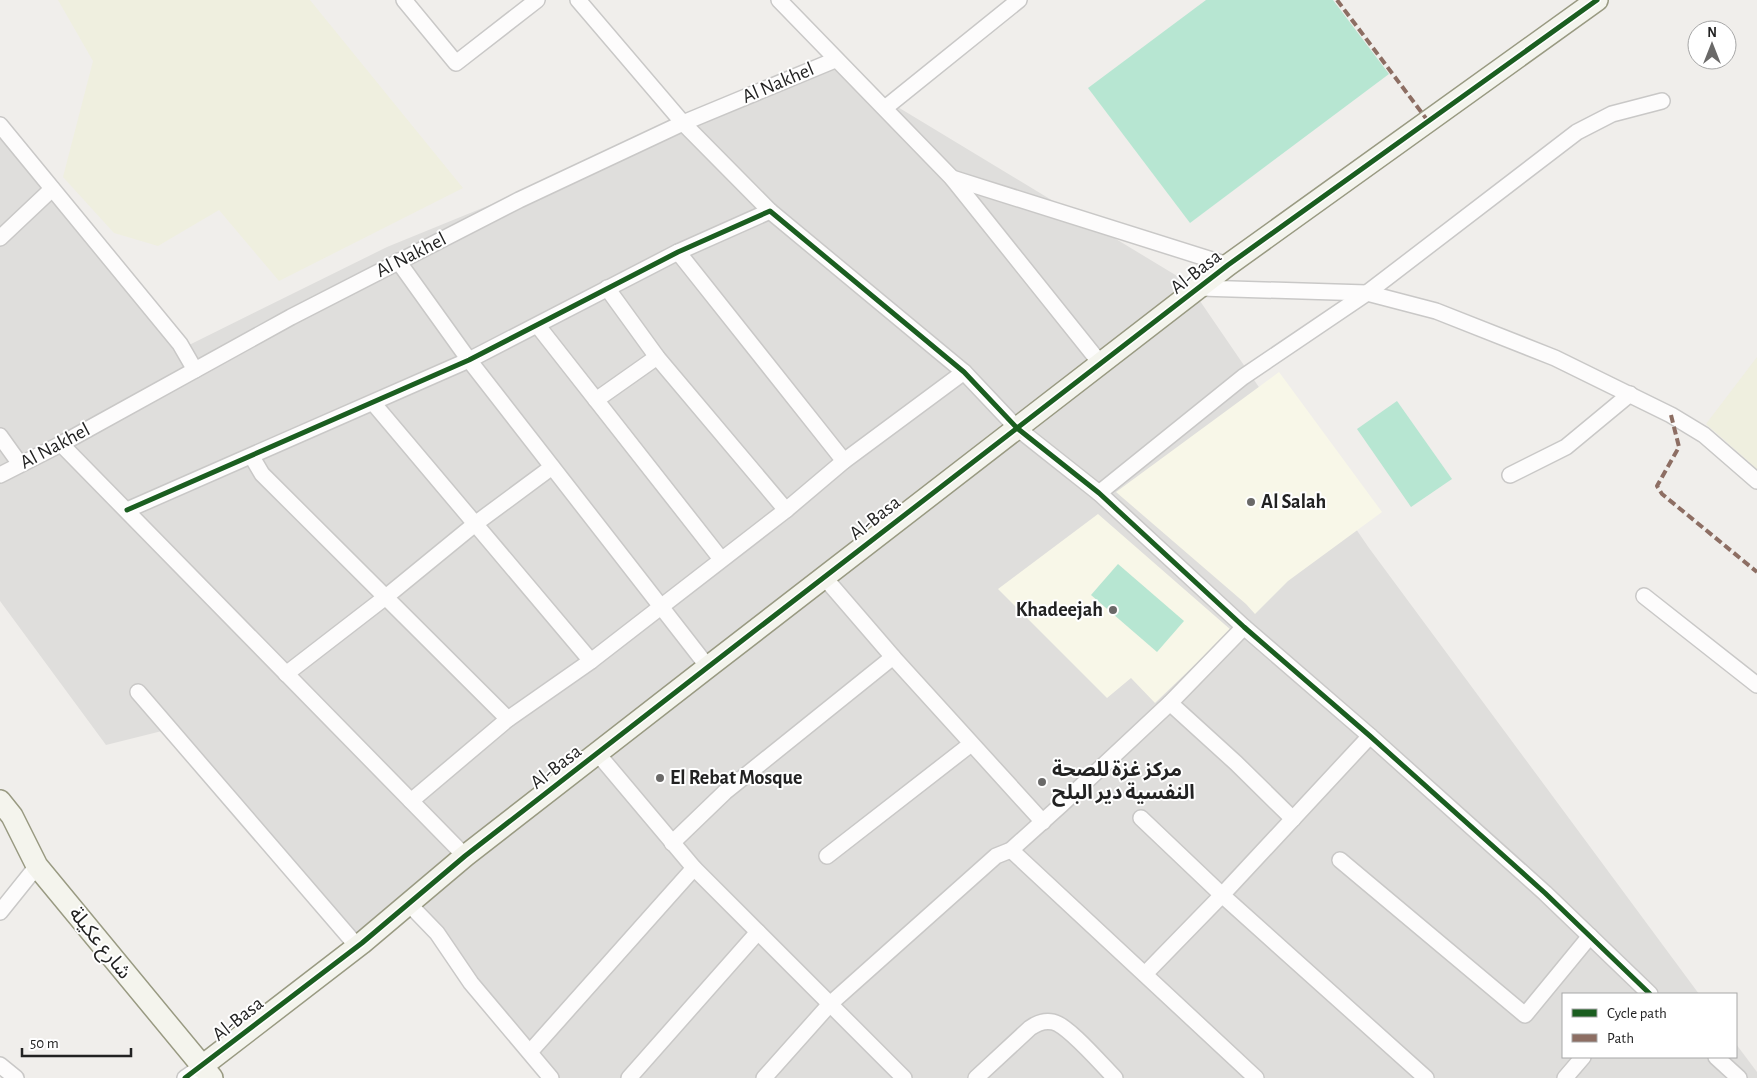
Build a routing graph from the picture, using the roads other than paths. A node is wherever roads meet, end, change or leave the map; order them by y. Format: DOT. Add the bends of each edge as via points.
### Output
graph roads {
  1 [pos="404,0"];
  2 [pos="537,0"];
  3 [pos="578,0"];
  4 [pos="778,0"];
  5 [pos="1019,0"];
  6 [pos="1597,0"];
  7 [pos="835,60"];
  8 [pos="1662,101"];
  9 [pos="885,108"];
  10 [pos="683,123"];
  11 [pos="0,124"];
  12 [pos="952,178"];
  13 [pos="52,189"];
  14 [pos="770,211"];
  15 [pos="0,238"];
  16 [pos="678,252"];
  17 [pos="398,261"];
  18 [pos="1228,266"];
  19 [pos="607,288"];
  20 [pos="1200,288"];
  21 [pos="1367,292"];
  22 [pos="538,326"];
  23 [pos="656,357"];
  24 [pos="470,360"];
  25 [pos="1101,364"];
  26 [pos="195,370"];
  27 [pos="964,372"];
  28 [pos="1630,394"];
  29 [pos="596,400"];
  30 [pos="374,404"];
  31 [pos="1017,428"];
  32 [pos="0,436"];
  33 [pos="61,444"];
  34 [pos="252,457"];
  35 [pos="844,461"];
  36 [pos="20,464"];
  37 [pos="552,467"];
  38 [pos="0,475"];
  39 [pos="1510,475"];
  40 [pos="1757,482"];
  41 [pos="1099,493"];
  42 [pos="127,510"];
  43 [pos="786,510"];
  44 [pos="475,524"];
  45 [pos="721,559"];
  46 [pos="824,577"];
  47 [pos="387,596"];
  48 [pos="1644,596"];
  49 [pos="660,607"];
  50 [pos="1244,627"];
  51 [pos="893,657"];
  52 [pos="592,661"];
  53 [pos="708,667"];
  54 [pos="286,674"];
  55 [pos="1757,685"];
  56 [pos="138,692"];
  57 [pos="1170,703"];
  58 [pos="508,719"];
  59 [pos="1370,736"];
  60 [pos="971,744"];
  61 [pos="598,754"];
  62 [pos="0,801"];
  63 [pos="411,801"];
  64 [pos="1141,818"];
  65 [pos="1293,819"];
  66 [pos="1043,822"];
  67 [pos="672,843"];
  68 [pos="1011,850"];
  69 [pos="465,856"];
  70 [pos="828,856"];
  71 [pos="1340,860"];
  72 [pos="37,866"];
  73 [pos="694,868"];
  74 [pos="1222,895"];
  75 [pos="408,903"];
  76 [pos="0,912"];
  77 [pos="758,932"];
  78 [pos="1590,936"];
  79 [pos="357,946"];
  80 [pos="1145,974"];
  81 [pos="1642,992"];
  82 [pos="830,1004"];
  83 [pos="530,1052"];
  84 [pos="1582,1058"];
  85 [pos="1717,1058"];
  86 [pos="0,1065"];
  87 [pos="199,1074"];
  88 [pos="897,1076"];
  89 [pos="16,1078"];
  90 [pos="551,1078"];
  91 [pos="628,1078"];
  92 [pos="764,1078"];
  93 [pos="976,1078"];
  94 [pos="1115,1078"];
  95 [pos="1256,1078"];
  96 [pos="1426,1078"];
  97 [pos="1565,1078"];
  98 [pos="1739,1078"];
  1 -- 2 [label="street" via="456,63"];
  3 -- 10 [label="street"];
  4 -- 7 [label="street"];
  5 -- 9 [label="street"];
  6 -- 18 [label="street, Al-Basa"];
  7 -- 9 [label="street"];
  7 -- 10 [label="street, Al Nakhel"];
  8 -- 21 [label="street" via="1612,114 1577,132"];
  9 -- 12 [label="street"];
  10 -- 14 [label="street"];
  10 -- 17 [label="street, Al Nakhel"];
  11 -- 13 [label="street"];
  12 -- 18 [label="street"];
  12 -- 25 [label="street"];
  13 -- 15 [label="street"];
  13 -- 26 [label="street" via="180,344"];
  14 -- 16 [label="street"];
  14 -- 27 [label="street"];
  16 -- 19 [label="street"];
  16 -- 35 [label="street"];
  17 -- 24 [label="street"];
  17 -- 26 [label="street, Al Nakhel"];
  18 -- 20 [label="street, Al-Basa"];
  19 -- 22 [label="street"];
  19 -- 23 [label="street"];
  20 -- 21 [label="street"];
  20 -- 25 [label="street, Al-Basa"];
  21 -- 28 [label="street" via="1436,311 1555,358"];
  21 -- 41 [label="street" via="1243,377"];
  22 -- 24 [label="street"];
  22 -- 29 [label="street"];
  23 -- 29 [label="street"];
  23 -- 43 [label="street"];
  24 -- 30 [label="street"];
  24 -- 37 [label="street"];
  25 -- 31 [label="street, Al-Basa"];
  26 -- 33 [label="street, Al Nakhel"];
  27 -- 31 [label="street"];
  27 -- 35 [label="street"];
  28 -- 39 [label="street" via="1566,447"];
  28 -- 40 [label="street" via="1704,435"];
  29 -- 45 [label="street"];
  30 -- 34 [label="street"];
  30 -- 44 [label="street"];
  31 -- 41 [label="street"];
  31 -- 46 [label="street, Al-Basa"];
  32 -- 36 [label="street"];
  33 -- 36 [label="street, Al Nakhel"];
  33 -- 42 [label="street"];
  34 -- 42 [label="street"];
  34 -- 47 [label="street" via="262,474"];
  35 -- 43 [label="street"];
  36 -- 38 [label="street, Al Nakhel"];
  37 -- 44 [label="street"];
  37 -- 49 [label="street"];
  41 -- 50 [label="street"];
  42 -- 54 [label="street"];
  43 -- 45 [label="street"];
  44 -- 47 [label="street"];
  44 -- 52 [label="street"];
  45 -- 49 [label="street"];
  46 -- 51 [label="street"];
  46 -- 53 [label="street, Al-Basa"];
  47 -- 54 [label="street"];
  47 -- 58 [label="street"];
  48 -- 55 [label="street"];
  49 -- 52 [label="street"];
  49 -- 53 [label="street"];
  50 -- 57 [label="street"];
  50 -- 59 [label="street"];
  51 -- 60 [label="street"];
  51 -- 67 [label="street" via="725,792"];
  52 -- 58 [label="street"];
  53 -- 61 [label="street, Al-Basa"];
  54 -- 63 [label="street"];
  56 -- 79 [label="street"];
  57 -- 65 [label="street"];
  57 -- 66 [label="street"];
  58 -- 63 [label="street"];
  59 -- 65 [label="street"];
  59 -- 78 [label="street"];
  60 -- 66 [label="street"];
  60 -- 70 [label="street"];
  61 -- 67 [label="street"];
  61 -- 69 [label="street, Al-Basa"];
  62 -- 72 [label="street, شارع عكيلة" via="12,816"];
  63 -- 69 [label="street"];
  64 -- 74 [label="street"];
  65 -- 74 [label="street"];
  66 -- 68 [label="street"];
  67 -- 73 [label="street"];
  68 -- 80 [label="street"];
  68 -- 82 [label="street" via="996,856"];
  69 -- 75 [label="street, Al-Basa"];
  71 -- 78 [label="street" via="1525,1015"];
  72 -- 76 [label="street"];
  72 -- 87 [label="street, شارع عكيلة"];
  73 -- 77 [label="street"];
  73 -- 83 [label="street"];
  74 -- 80 [label="street"];
  74 -- 96 [label="street"];
  75 -- 79 [label="street, Al-Basa"];
  75 -- 83 [label="street" via="437,933 471,983"];
  77 -- 82 [label="street"];
  77 -- 91 [label="street"];
  78 -- 81 [label="street"];
  79 -- 87 [label="street, Al-Basa"];
  80 -- 95 [label="street"];
  82 -- 88 [label="street"];
  82 -- 92 [label="street"];
  83 -- 90 [label="street"];
  84 -- 97 [label="street"];
  85 -- 98 [label="street"];
  86 -- 89 [label="street"];
  93 -- 94 [label="street" via="1030,1028 1047,1021 1063,1027"];
}
